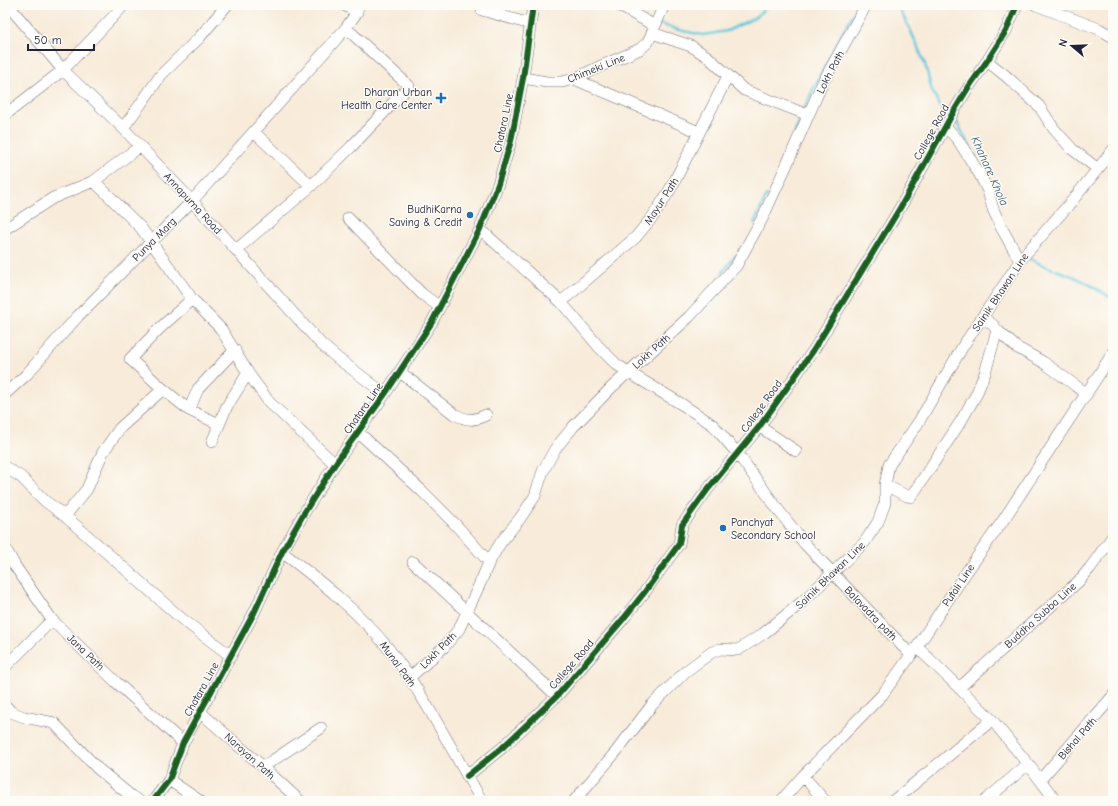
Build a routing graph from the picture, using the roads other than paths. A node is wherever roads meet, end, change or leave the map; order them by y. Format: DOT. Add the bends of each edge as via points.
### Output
graph roads {
  1 [pos="8,5"];
  2 [pos="124,5"];
  3 [pos="227,5"];
  4 [pos="344,5"];
  5 [pos="533,5"];
  6 [pos="618,5"];
  7 [pos="664,5"];
  8 [pos="866,5"];
  9 [pos="1017,5"];
  10 [pos="1036,5"];
  11 [pos="357,8"];
  12 [pos="482,10"];
  13 [pos="530,24"];
  14 [pos="655,26"];
  15 [pos="346,28"];
  16 [pos="1113,37"];
  17 [pos="987,61"];
  18 [pos="63,70"];
  19 [pos="728,76"];
  20 [pos="522,78"];
  21 [pos="574,79"];
  22 [pos="5,115"];
  23 [pos="808,115"];
  24 [pos="945,125"];
  25 [pos="123,128"];
  26 [pos="254,132"];
  27 [pos="699,132"];
  28 [pos="140,147"];
  29 [pos="1113,150"];
  30 [pos="1098,169"];
  31 [pos="94,181"];
  32 [pos="311,186"];
  33 [pos="192,201"];
  34 [pos="348,218"];
  35 [pos="5,229"];
  36 [pos="480,229"];
  37 [pos="151,243"];
  38 [pos="236,250"];
  39 [pos="1023,256"];
  40 [pos="192,299"];
  41 [pos="561,302"];
  42 [pos="440,307"];
  43 [pos="982,318"];
  44 [pos="997,330"];
  45 [pos="235,350"];
  46 [pos="1113,353"];
  47 [pos="400,372"];
  48 [pos="628,372"];
  49 [pos="248,373"];
  50 [pos="163,389"];
  51 [pos="5,394"];
  52 [pos="385,394"];
  53 [pos="1087,394"];
  54 [pos="189,410"];
  55 [pos="486,415"];
  56 [pos="219,424"];
  57 [pos="760,427"];
  58 [pos="358,432"];
  59 [pos="212,442"];
  60 [pos="796,451"];
  61 [pos="738,454"];
  62 [pos="335,464"];
  63 [pos="5,467"];
  64 [pos="884,485"];
  65 [pos="64,516"];
  66 [pos="1113,536"];
  67 [pos="5,548"];
  68 [pos="282,552"];
  69 [pos="413,562"];
  70 [pos="489,562"];
  71 [pos="833,573"];
  72 [pos="467,612"];
  73 [pos="52,620"];
  74 [pos="914,651"];
  75 [pos="231,656"];
  76 [pos="5,667"];
  77 [pos="409,678"];
  78 [pos="959,688"];
  79 [pos="557,696"];
  80 [pos="1113,696"];
  81 [pos="5,705"];
  82 [pos="200,712"];
  83 [pos="992,720"];
  84 [pos="321,728"];
  85 [pos="183,743"];
  86 [pos="1028,764"];
  87 [pos="263,767"];
  88 [pos="467,776"];
  89 [pos="803,776"];
  90 [pos="1041,779"];
  91 [pos="169,780"];
  92 [pos="139,801"];
  93 [pos="153,801"];
  94 [pos="200,801"];
  95 [pos="300,801"];
  96 [pos="482,801"];
  97 [pos="574,801"];
  98 [pos="781,801"];
  99 [pos="825,801"];
  100 [pos="893,801"];
  101 [pos="985,801"];
  102 [pos="1056,801"];
  1 -- 18 [label="street, Annapurna Road"];
  2 -- 18 [label="street"];
  3 -- 25 [label="street" via="162,75"];
  4 -- 11 [label="street"];
  5 -- 13 [label="street, Chatara Line"];
  6 -- 14 [label="street"];
  7 -- 14 [label="street, Chimeki Line"];
  8 -- 23 [label="street, Lokh Path" via="822,84"];
  9 -- 17 [label="street, College Road" via="1006,31"];
  10 -- 16 [label="street" via="1099,29"];
  11 -- 15 [label="street, Punya Marg"];
  12 -- 13 [label="street"];
  13 -- 20 [label="street, Chatara Line"];
  14 -- 19 [label="street" via="708,57"];
  14 -- 21 [label="street, Chimeki Line" via="648,42 640,49"];
  15 -- 26 [label="street, Punya Marg"];
  15 -- 32 [label="street" via="409,86"];
  17 -- 24 [label="street, College Road"];
  17 -- 30 [label="street" via="1040,106 1054,129 1072,149"];
  18 -- 22 [label="street"];
  18 -- 25 [label="street, Annapurna Road"];
  19 -- 23 [label="street" via="744,90"];
  19 -- 27 [label="street, Mayur Path"];
  20 -- 21 [label="street, Chimeki Line" via="547,82"];
  20 -- 36 [label="street, Chatara Line" via="511,140 498,184"];
  21 -- 27 [label="street"];
  23 -- 48 [label="street, Lokh Path" via="763,217 736,266 689,317"];
  24 -- 39 [label="street" via="979,173 1001,227"];
  24 -- 57 [label="street, College Road" via="900,208 813,351"];
  25 -- 28 [label="street, Annapurna Road"];
  26 -- 32 [label="street"];
  26 -- 33 [label="street, Punya Marg"];
  27 -- 41 [label="street, Mayur Path" via="671,188 654,215 636,237"];
  28 -- 31 [label="street"];
  28 -- 33 [label="street, Annapurna Road"];
  29 -- 30 [label="street, Sainik Bhawan Line"];
  30 -- 39 [label="street, Sainik Bhawan Line"];
  31 -- 35 [label="street" via="53,198"];
  31 -- 37 [label="street" via="141,228"];
  32 -- 38 [label="street"];
  33 -- 37 [label="street, Punya Marg"];
  33 -- 38 [label="street, Annapurna Road"];
  34 -- 42 [label="street" via="422,294"];
  36 -- 41 [label="street, Balavadra path"];
  36 -- 42 [label="street, Chatara Line"];
  37 -- 40 [label="street"];
  37 -- 51 [label="street, Punya Marg"];
  38 -- 52 [label="street, Annapurna Road" via="321,344"];
  39 -- 43 [label="street, Sainik Bhawan Line"];
  40 -- 45 [label="street" via="221,329"];
  40 -- 50 [label="street" via="158,329 130,359"];
  41 -- 48 [label="street, Balavadra path" via="599,347"];
  42 -- 47 [label="street, Chatara Line"];
  43 -- 44 [label="street"];
  43 -- 64 [label="street, Sainik Bhawan Line" via="918,423 889,465"];
  44 -- 53 [label="street" via="1016,347 1043,362"];
  44 -- 64 [label="street" via="985,373 976,394 914,493 911,497 907,496"];
  45 -- 49 [label="street"];
  45 -- 54 [label="street" via="198,389"];
  46 -- 53 [label="street, Putali Line"];
  47 -- 52 [label="street, Chatara Line"];
  47 -- 55 [label="street" via="454,414 475,420"];
  48 -- 61 [label="street, Balavadra path" via="712,425"];
  48 -- 70 [label="street, Lokh Path" via="555,448 543,471 535,496"];
  49 -- 56 [label="street"];
  49 -- 62 [label="street" via="269,402"];
  50 -- 54 [label="street"];
  50 -- 65 [label="street" via="120,428 103,452 87,488"];
  52 -- 58 [label="street, Chatara Line"];
  53 -- 74 [label="street, Putali Line"];
  54 -- 56 [label="street"];
  56 -- 59 [label="street"];
  57 -- 60 [label="street"];
  57 -- 61 [label="street, College Road"];
  58 -- 62 [label="street, Chatara Line"];
  58 -- 70 [label="street" via="422,491"];
  61 -- 71 [label="street, Balavadra path" via="805,544"];
  61 -- 79 [label="street, College Road" via="682,525 679,544 644,593"];
  62 -- 68 [label="street, Chatara Line"];
  63 -- 65 [label="street" via="21,477"];
  64 -- 71 [label="street, Sainik Bhawan Line" via="885,503 878,522 864,543"];
  65 -- 75 [label="street" via="182,619"];
  66 -- 78 [label="street, Buddha Subba Line" via="1079,581"];
  67 -- 73 [label="street, Jana Path"];
  68 -- 75 [label="street, Chatara Line"];
  68 -- 77 [label="street, Munal Path" via="320,580 358,615 388,648"];
  69 -- 72 [label="street"];
  70 -- 72 [label="street, Lokh Path"];
  71 -- 74 [label="street, Balavadra path"];
  71 -- 97 [label="street, Sainik Bhawan Line" via="763,634 738,650 720,649 712,652 686,671 652,705 616,753"];
  72 -- 77 [label="street, Lokh Path" via="459,629 444,647"];
  72 -- 79 [label="street"];
  73 -- 76 [label="street"];
  73 -- 85 [label="street, Jana Path"];
  74 -- 78 [label="street, Balavadra path"];
  74 -- 89 [label="street, Putali Line" via="882,695"];
  75 -- 82 [label="street, Chatara Line"];
  77 -- 88 [label="street, Munal Path"];
  78 -- 83 [label="street, Balavadra path"];
  79 -- 88 [label="street, College Road" via="502,748"];
  80 -- 90 [label="street, Bishal Path"];
  81 -- 92 [label="street" via="10,712 24,718 54,723 97,768"];
  82 -- 85 [label="street, Chatara Line"];
  82 -- 87 [label="street, Narayan Path"];
  83 -- 86 [label="street, Balavadra path"];
  83 -- 100 [label="street"];
  84 -- 87 [label="street"];
  85 -- 91 [label="street, Chatara Line"];
  86 -- 90 [label="street, Balavadra path"];
  86 -- 101 [label="street"];
  87 -- 95 [label="street, Narayan Path"];
  88 -- 96 [label="street, Munal Path"];
  89 -- 98 [label="street, Putali Line"];
  89 -- 99 [label="street"];
  90 -- 102 [label="street, Balavadra path"];
  91 -- 93 [label="street, Chatara Line"];
  91 -- 94 [label="street"];
}
